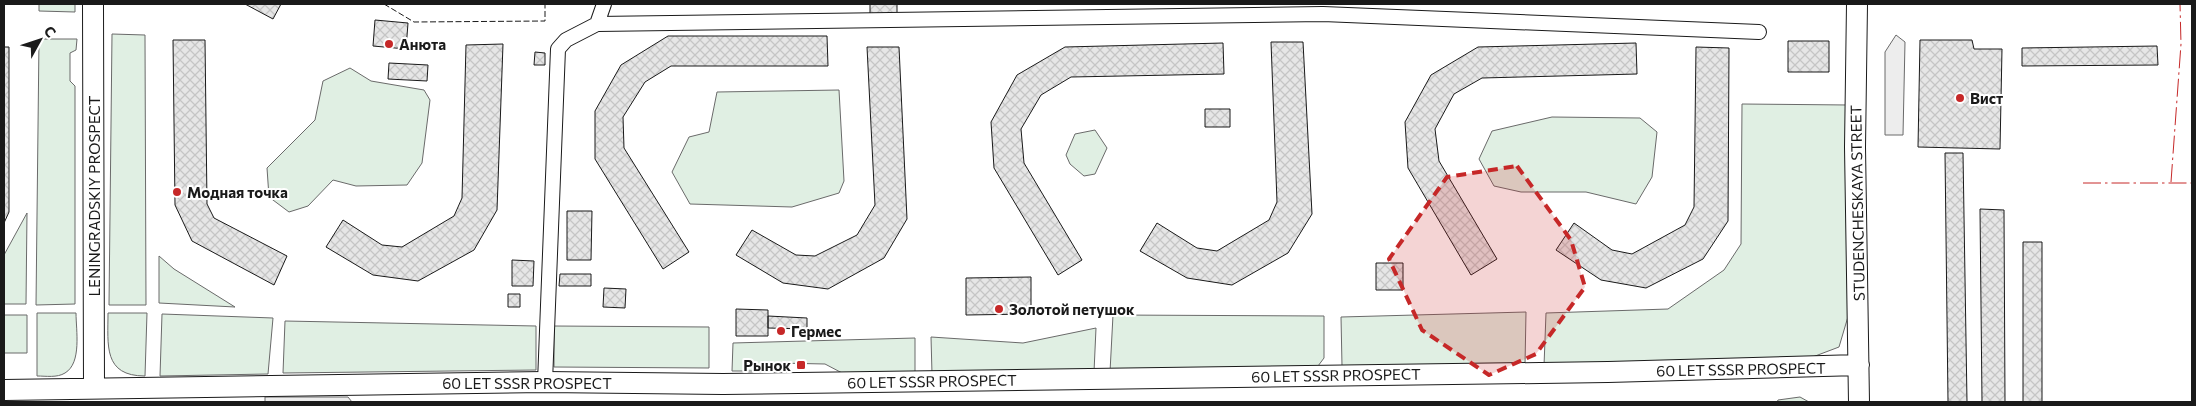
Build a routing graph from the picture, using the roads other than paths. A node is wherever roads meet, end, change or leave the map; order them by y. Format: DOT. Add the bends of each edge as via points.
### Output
graph roads {
  1 [pos="93,4"];
  2 [pos="604,4"];
  3 [pos="1857,4"];
  4 [pos="596,24"];
  5 [pos="1760,32"];
  6 [pos="1859,366"];
  7 [pos="545,382"];
  8 [pos="94,388"];
  9 [pos="4,390"];
  10 [pos="1859,402"];
  1 -- 8 [label="street, LENINGRADSKIY PROSPECT"];
  2 -- 4 [label="street"];
  3 -- 6 [label="street, STUDENCHESKAYA STREET" via="1855,147"];
  4 -- 5 [label="street" via="1322,14"];
  4 -- 7 [label="street" via="566,40 558,49"];
  6 -- 7 [label="street, 60 LET SSSR PROSPECT" via="743,384"];
  6 -- 10 [label="street, STUDENCHESKAYA STREET"];
  7 -- 8 [label="street, 60 LET SSSR PROSPECT"];
  8 -- 9 [label="street, 60 LET SSSR PROSPECT"];
}
